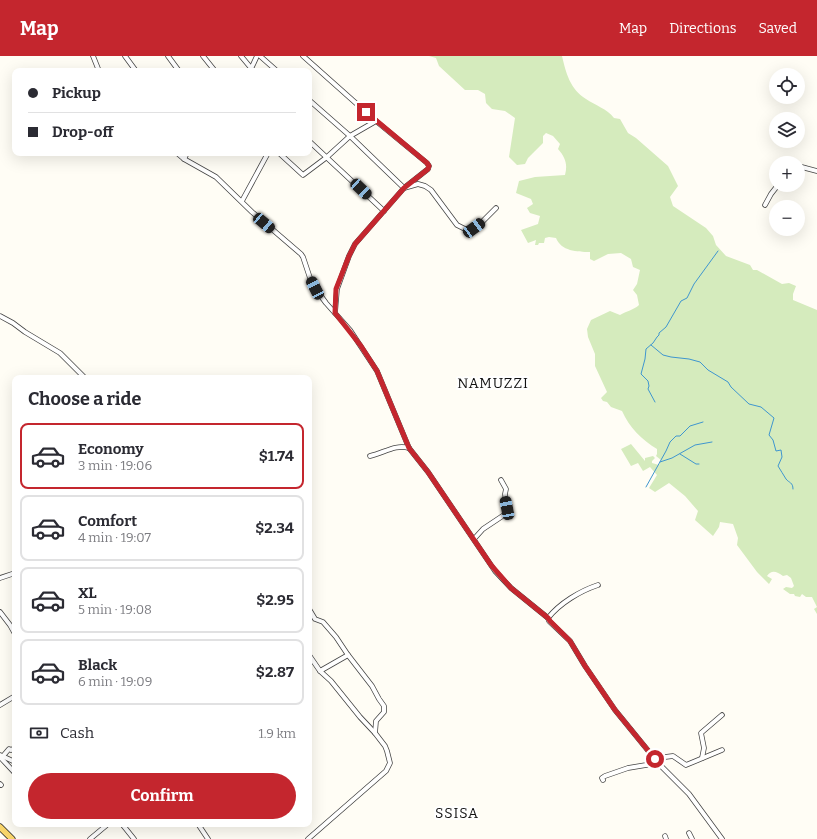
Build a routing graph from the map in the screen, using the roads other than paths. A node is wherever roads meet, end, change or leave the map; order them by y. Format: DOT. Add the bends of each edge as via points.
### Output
graph roads {
  1 [pos="94,56"];
  2 [pos="125,56"];
  3 [pos="168,56"];
  4 [pos="203,56"];
  5 [pos="241,56"];
  6 [pos="257,56"];
  7 [pos="260,56"];
  8 [pos="303,56"];
  9 [pos="98,68"];
  10 [pos="134,68"];
  11 [pos="177,68"];
  12 [pos="213,68"];
  13 [pos="249,68"];
  14 [pos="251,68"];
  15 [pos="274,68"];
  16 [pos="312,103"];
  17 [pos="376,121"];
  18 [pos="350,136"];
  19 [pos="312,144"];
  20 [pos="180,156"];
  21 [pos="186,156"];
  22 [pos="266,156"];
  23 [pos="282,156"];
  24 [pos="327,157"];
  25 [pos="184,159"];
  26 [pos="805,168"];
  27 [pos="817,171"];
  28 [pos="404,188"];
  29 [pos="772,192"];
  30 [pos="242,202"];
  31 [pos="764,205"];
  32 [pos="496,208"];
  33 [pos="384,210"];
  34 [pos="335,313"];
  35 [pos="0,316"];
  36 [pos="82,375"];
  37 [pos="409,448"];
  38 [pos="370,456"];
  39 [pos="501,480"];
  40 [pos="474,539"];
  41 [pos="12,574"];
  42 [pos="0,578"];
  43 [pos="598,585"];
  44 [pos="0,612"];
  45 [pos="312,613"];
  46 [pos="548,618"];
  47 [pos="12,629"];
  48 [pos="348,655"];
  49 [pos="312,659"];
  50 [pos="320,671"];
  51 [pos="12,698"];
  52 [pos="0,705"];
  53 [pos="722,715"];
  54 [pos="375,733"];
  55 [pos="12,750"];
  56 [pos="722,750"];
  57 [pos="1,756"];
  58 [pos="702,758"];
  59 [pos="12,761"];
  60 [pos="658,763"];
  61 [pos="12,770"];
  62 [pos="603,780"];
  63 [pos="0,827"];
  64 [pos="104,827"];
  65 [pos="124,827"];
  66 [pos="200,827"];
  67 [pos="689,833"];
  68 [pos="12,839"];
  69 [pos="90,839"];
  70 [pos="134,839"];
  71 [pos="208,839"];
  72 [pos="308,839"];
  73 [pos="692,839"];
  74 [pos="722,839"];
  1 -- 9 [label="street"];
  2 -- 10 [label="street"];
  3 -- 11 [label="street"];
  4 -- 12 [label="street"];
  5 -- 13 [label="street"];
  6 -- 14 [label="street"];
  7 -- 15 [label="street"];
  8 -- 17 [label="street"];
  16 -- 18 [label="street"];
  17 -- 18 [label="street"];
  17 -- 28 [label="street" via="428,164 428,169"];
  18 -- 24 [label="street"];
  18 -- 28 [label="street"];
  19 -- 24 [label="street"];
  20 -- 25 [label="street"];
  21 -- 25 [label="street"];
  22 -- 30 [label="street"];
  23 -- 24 [label="street" via="303,175"];
  24 -- 33 [label="street"];
  25 -- 30 [label="street" via="216,176"];
  26 -- 27 [label="street"];
  28 -- 32 [label="street" via="418,184 431,190 457,225 465,229 474,228"];
  28 -- 33 [label="street"];
  29 -- 31 [label="street"];
  30 -- 34 [label="street" via="303,257 315,288"];
  33 -- 34 [label="street" via="355,244 349,256 336,289"];
  34 -- 37 [label="street" via="377,371"];
  35 -- 36 [label="street" via="60,353"];
  37 -- 38 [label="street" via="397,447"];
  37 -- 40 [label="street"];
  39 -- 40 [label="street" via="506,489 507,513 483,529"];
  40 -- 46 [label="street" via="505,583"];
  41 -- 42 [label="street"];
  43 -- 46 [label="street" via="561,605"];
  44 -- 47 [label="street"];
  45 -- 48 [label="street" via="336,637"];
  46 -- 60 [label="street" via="570,641 615,710"];
  48 -- 50 [label="street"];
  48 -- 54 [label="street" via="384,706 384,712 376,721"];
  49 -- 50 [label="street"];
  50 -- 54 [label="street" via="331,680"];
  51 -- 52 [label="street"];
  53 -- 58 [label="street" via="701,733 704,748"];
  54 -- 72 [label="street" via="389,756 390,763 386,771"];
  55 -- 57 [label="street" via="9,749"];
  56 -- 58 [label="street"];
  57 -- 59 [label="street"];
  57 -- 61 [label="street"];
  58 -- 60 [label="street" via="686,766 673,756 665,757"];
  60 -- 62 [label="street" via="628,768 605,776"];
  60 -- 74 [label="street" via="689,794"];
  63 -- 68 [label="main road"];
  64 -- 69 [label="street"];
  65 -- 70 [label="street"];
  66 -- 71 [label="street"];
  67 -- 73 [label="street"];
}
